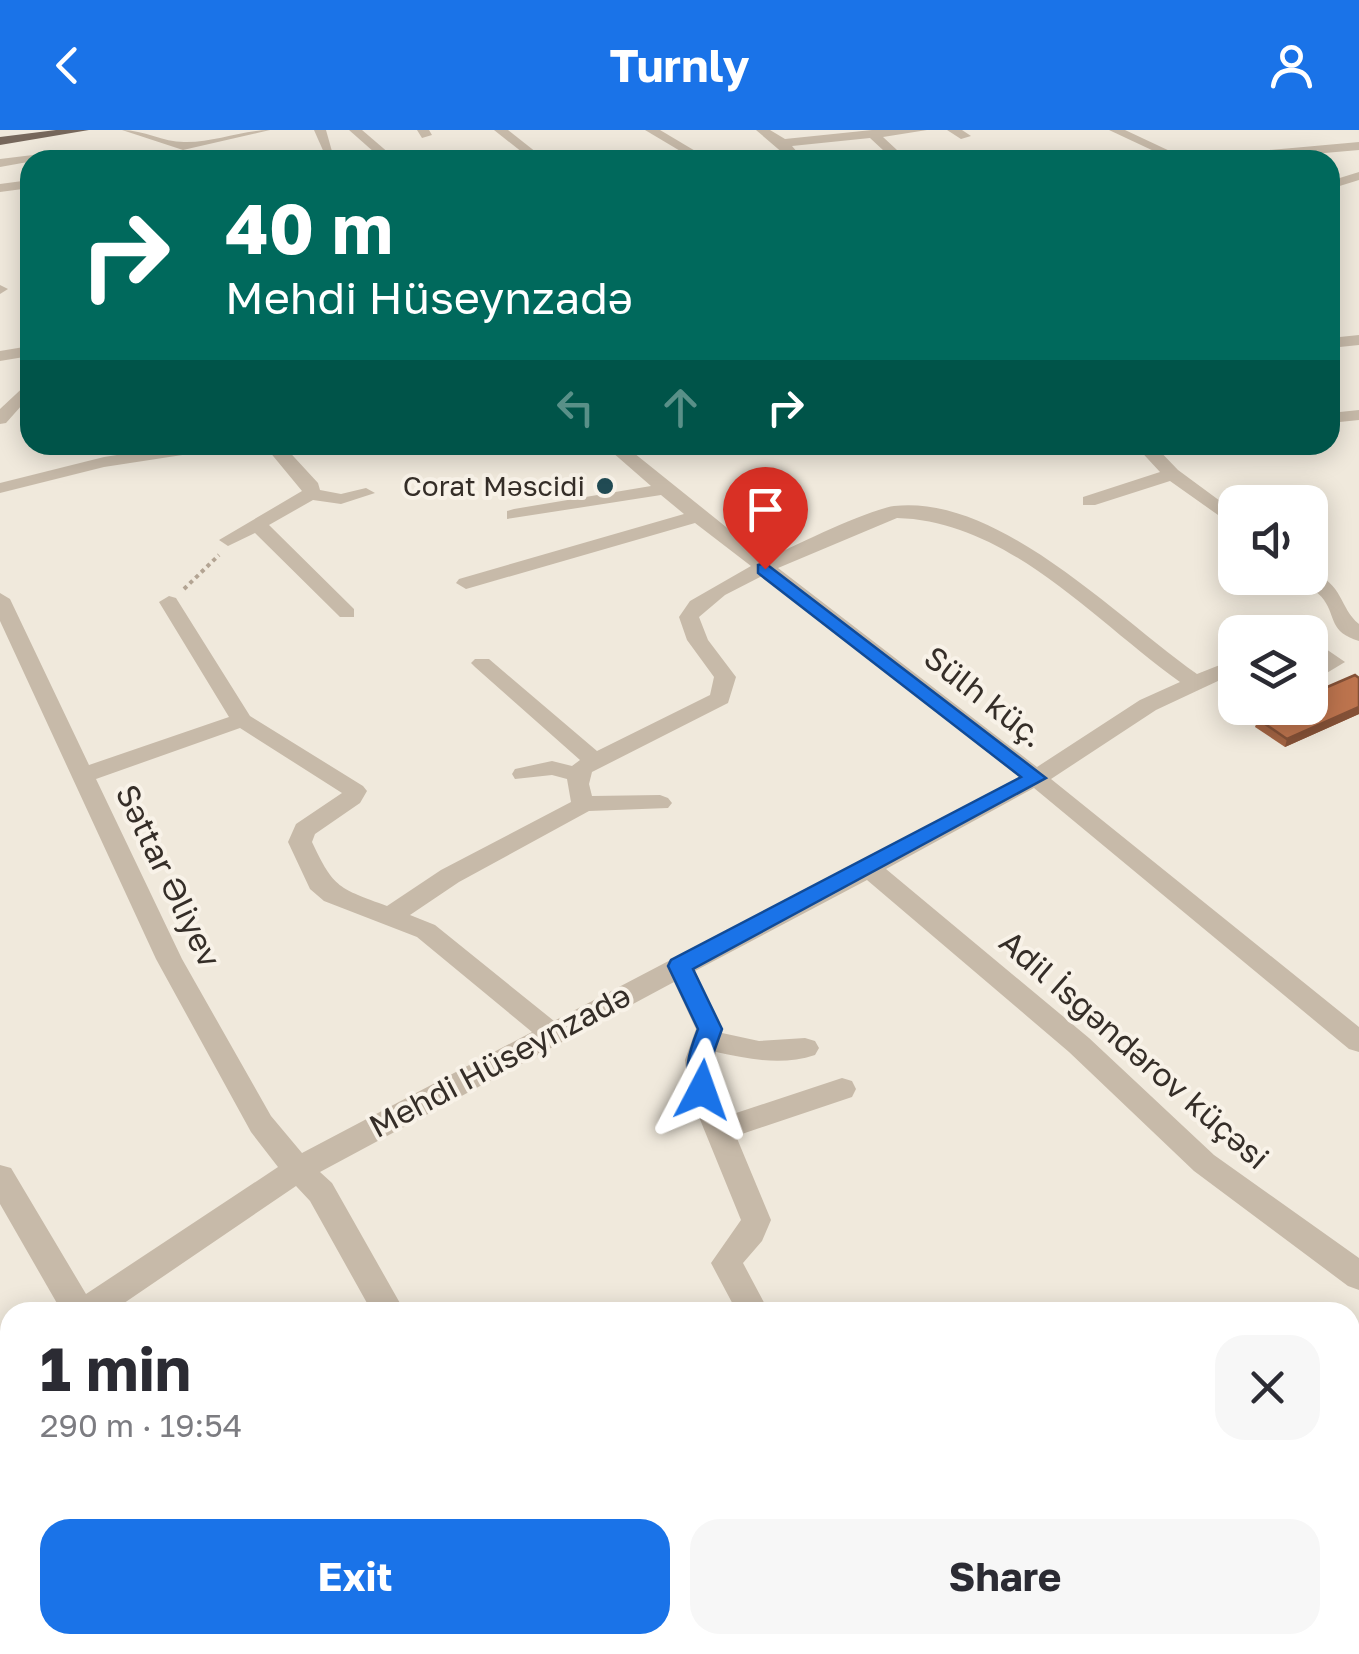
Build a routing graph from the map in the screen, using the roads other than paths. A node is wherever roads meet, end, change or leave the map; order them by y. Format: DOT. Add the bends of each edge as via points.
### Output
graph roads {
  1 [pos="44,130"];
  2 [pos="83,130"];
  3 [pos="128,130"];
  4 [pos="172,130"];
  5 [pos="264,130"];
  6 [pos="355,130"];
  7 [pos="500,130"];
  8 [pos="651,130"];
  9 [pos="762,130"];
  10 [pos="921,130"];
  11 [pos="1115,130"];
  12 [pos="908,131"];
  13 [pos="872,134"];
  14 [pos="19,138"];
  15 [pos="0,139"];
  16 [pos="783,143"];
  17 [pos="184,146"];
  18 [pos="1359,146"];
  19 [pos="27,150"];
  20 [pos="189,150"];
  21 [pos="378,150"];
  22 [pos="527,150"];
  23 [pos="686,150"];
  24 [pos="789,150"];
  25 [pos="891,150"];
  26 [pos="1160,150"];
  27 [pos="1314,150"];
  28 [pos="74,455"];
  29 [pos="155,455"];
  30 [pos="282,455"];
  31 [pos="624,455"];
  32 [pos="1154,455"];
  33 [pos="79,468"];
  34 [pos="1172,474"];
  35 [pos="0,488"];
  36 [pos="663,488"];
  37 [pos="366,493"];
  38 [pos="310,494"];
  39 [pos="1089,501"];
  40 [pos="1218,508"];
  41 [pos="514,515"];
  42 [pos="698,516"];
  43 [pos="256,523"];
  44 [pos="228,540"];
  45 [pos="765,569"];
  46 [pos="466,583"];
  47 [pos="1359,593"];
  48 [pos="1325,595"];
  49 [pos="0,599"];
  50 [pos="169,602"];
  51 [pos="1337,609"];
  52 [pos="347,613"];
  53 [pos="1328,617"];
  54 [pos="1359,635"];
  55 [pos="482,663"];
  56 [pos="1218,672"];
  57 [pos="1194,682"];
  58 [pos="242,720"];
  59 [pos="586,768"];
  60 [pos="523,774"];
  61 [pos="84,775"];
  62 [pos="1036,778"];
  63 [pos="660,803"];
  64 [pos="583,804"];
  65 [pos="869,868"];
  66 [pos="390,916"];
  67 [pos="680,966"];
  68 [pos="551,1033"];
  69 [pos="706,1040"];
  70 [pos="1359,1042"];
  71 [pos="804,1048"];
  72 [pos="842,1089"];
  73 [pos="719,1130"];
  74 [pos="298,1169"];
  75 [pos="0,1177"];
  76 [pos="1359,1276"];
  77 [pos="76,1302"];
  78 [pos="97,1302"];
  79 [pos="383,1302"];
  80 [pos="748,1302"];
  1 -- 15 [label="main road"];
  2 -- 14 [label="main road"];
  3 -- 17 [label="street"];
  4 -- 17 [label="street"];
  5 -- 17 [label="street"];
  6 -- 21 [label="street"];
  7 -- 22 [label="street"];
  8 -- 23 [label="street"];
  9 -- 16 [label="street"];
  10 -- 12 [label="street"];
  11 -- 26 [label="street"];
  12 -- 13 [label="street"];
  13 -- 16 [label="street"];
  13 -- 25 [label="street"];
  14 -- 15 [label="main road"];
  14 -- 19 [label="street"];
  16 -- 24 [label="street"];
  17 -- 20 [label="street"];
  18 -- 27 [label="street"];
  28 -- 33 [label="street"];
  29 -- 33 [label="street"];
  30 -- 38 [label="street" via="312,487"];
  31 -- 36 [label="street, Sülh küç."];
  32 -- 34 [label="street"];
  33 -- 35 [label="street"];
  34 -- 39 [label="street"];
  34 -- 40 [label="street"];
  36 -- 41 [label="street"];
  36 -- 42 [label="street, Sülh küç."];
  37 -- 38 [label="street" via="341,499"];
  38 -- 43 [label="street"];
  42 -- 45 [label="street, Sülh küç."];
  42 -- 46 [label="street"];
  43 -- 44 [label="street"];
  43 -- 52 [label="street"];
  45 -- 57 [label="street" via="894,512 923,512 1000,541"];
  45 -- 59 [label="street" via="710,593 689,614 725,677 720,698"];
  45 -- 62 [label="street, Sülh küç."];
  47 -- 51 [label="street"];
  48 -- 51 [label="street"];
  49 -- 61 [label="street, Səttar Əliyev"];
  50 -- 58 [label="street"];
  51 -- 53 [label="street"];
  51 -- 54 [label="street"];
  55 -- 59 [label="street"];
  56 -- 57 [label="street, Mehdi Hüseynzadə"];
  57 -- 62 [label="street, Mehdi Hüseynzadə"];
  58 -- 61 [label="street"];
  58 -- 66 [label="street" via="355,791 304,830 300,842 319,884 333,896"];
  59 -- 60 [label="street"];
  59 -- 64 [label="street"];
  61 -- 74 [label="street, Səttar Əliyev" via="169,960 261,1124"];
  62 -- 65 [label="street, Mehdi Hüseynzadə"];
  62 -- 70 [label="street, Sülh küç."];
  63 -- 64 [label="street"];
  64 -- 66 [label="street"];
  65 -- 67 [label="street, Mehdi Hüseynzadə"];
  65 -- 76 [label="street, Adil İsgəndərov küçəsi" via="1079,1046 1204,1163"];
  66 -- 68 [label="street" via="426,931"];
  67 -- 68 [label="street, Mehdi Hüseynzadə"];
  67 -- 69 [label="street" via="706,1014"];
  68 -- 74 [label="street, Mehdi Hüseynzadə"];
  69 -- 71 [label="street" via="758,1051"];
  69 -- 73 [label="street" via="699,1072"];
  72 -- 73 [label="street"];
  73 -- 80 [label="street" via="756,1220 727,1263"];
  74 -- 78 [label="street, Mehdi Hüseynzadə"];
  74 -- 79 [label="street, Səttar Əliyev" via="320,1192"];
  75 -- 77 [label="street"];
}
